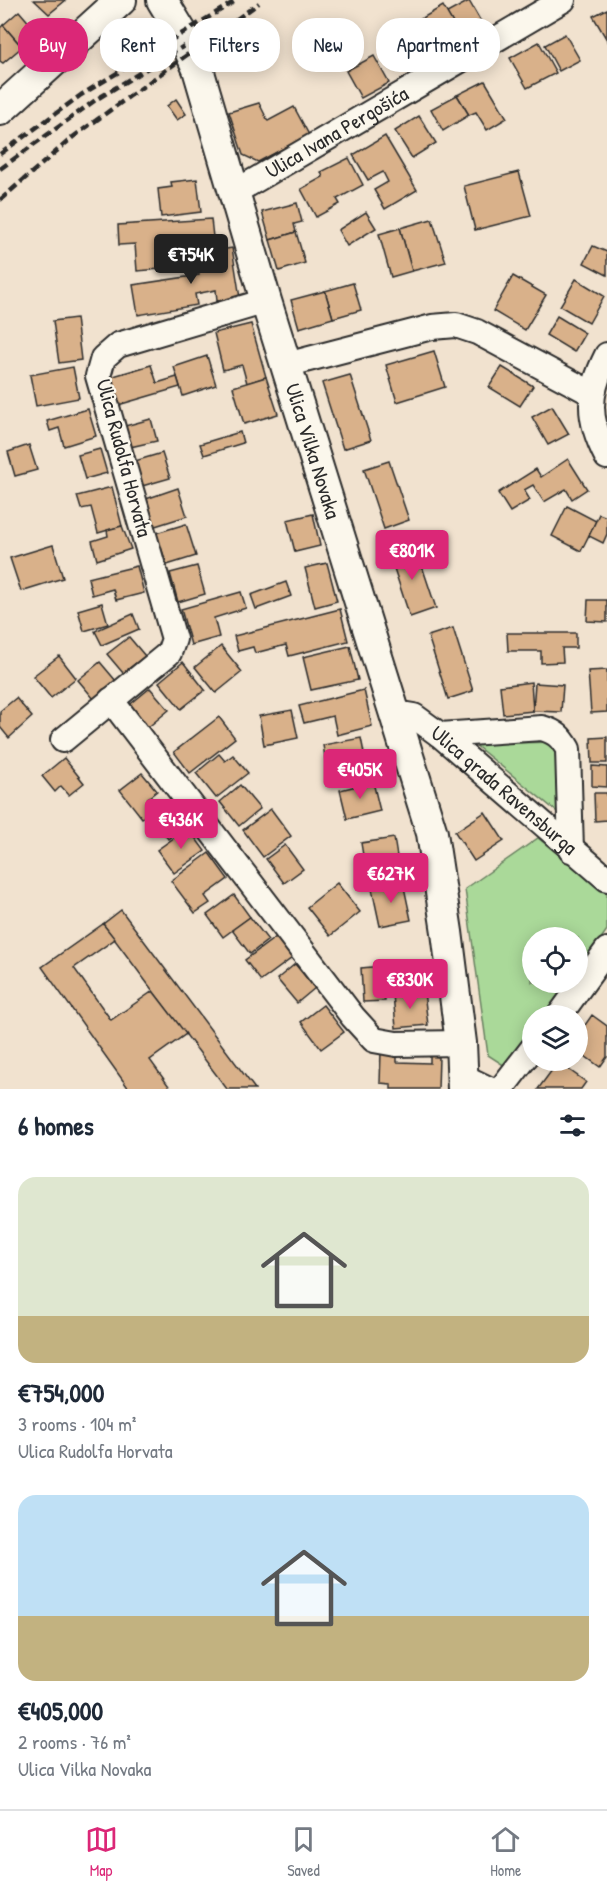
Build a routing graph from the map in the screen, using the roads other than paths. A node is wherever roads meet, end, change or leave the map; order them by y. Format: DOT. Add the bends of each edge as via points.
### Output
graph roads {
  1 [pos="121,0"];
  2 [pos="162,0"];
  3 [pos="563,0"];
  4 [pos="0,110"];
  5 [pos="235,192"];
  6 [pos="266,302"];
  7 [pos="607,356"];
  8 [pos="286,365"];
  9 [pos="591,393"];
  10 [pos="607,457"];
  11 [pos="111,700"];
  12 [pos="396,713"];
  13 [pos="440,735"];
  14 [pos="63,740"];
  15 [pos="572,850"];
  16 [pos="607,879"];
  17 [pos="607,950"];
  18 [pos="567,1005"];
  19 [pos="461,1043"];
  20 [pos="522,1062"];
  21 [pos="472,1085"];
  22 [pos="501,1089"];
  1 -- 4 [label="main road"];
  2 -- 5 [label="main road, Ulica Vilka Novaka" via="198,69"];
  3 -- 5 [label="street, Ulica Ivana Pergošića"];
  5 -- 6 [label="main road, Ulica Vilka Novaka"];
  6 -- 8 [label="main road, Ulica Vilka Novaka"];
  6 -- 11 [label="street, Ulica Rudolfa Horvata" via="118,345 103,358 99,376 174,639 169,653"];
  7 -- 9 [label="street"];
  8 -- 9 [label="street" via="432,327 456,325 477,332"];
  8 -- 12 [label="main road, Ulica Vilka Novaka"];
  9 -- 10 [label="street" via="595,435"];
  11 -- 14 [label="street, Ulica Rudolfa Horvata"];
  11 -- 19 [label="street" via="374,1040 396,1044"];
  12 -- 13 [label="street, Ulica grada Ravensburga" via="414,716"];
  12 -- 19 [label="main road, Ulica Vilka Novaka" via="432,833"];
  13 -- 15 [label="street, Ulica grada Ravensburga"];
  13 -- 15 [label="street" via="542,728 562,738 568,749"];
  15 -- 16 [label="street, Ulica grada Ravensburga"];
  17 -- 18 [label="street"];
  19 -- 21 [label="main road, Ulica Vilka Novaka"];
  20 -- 22 [label="street"];
}
